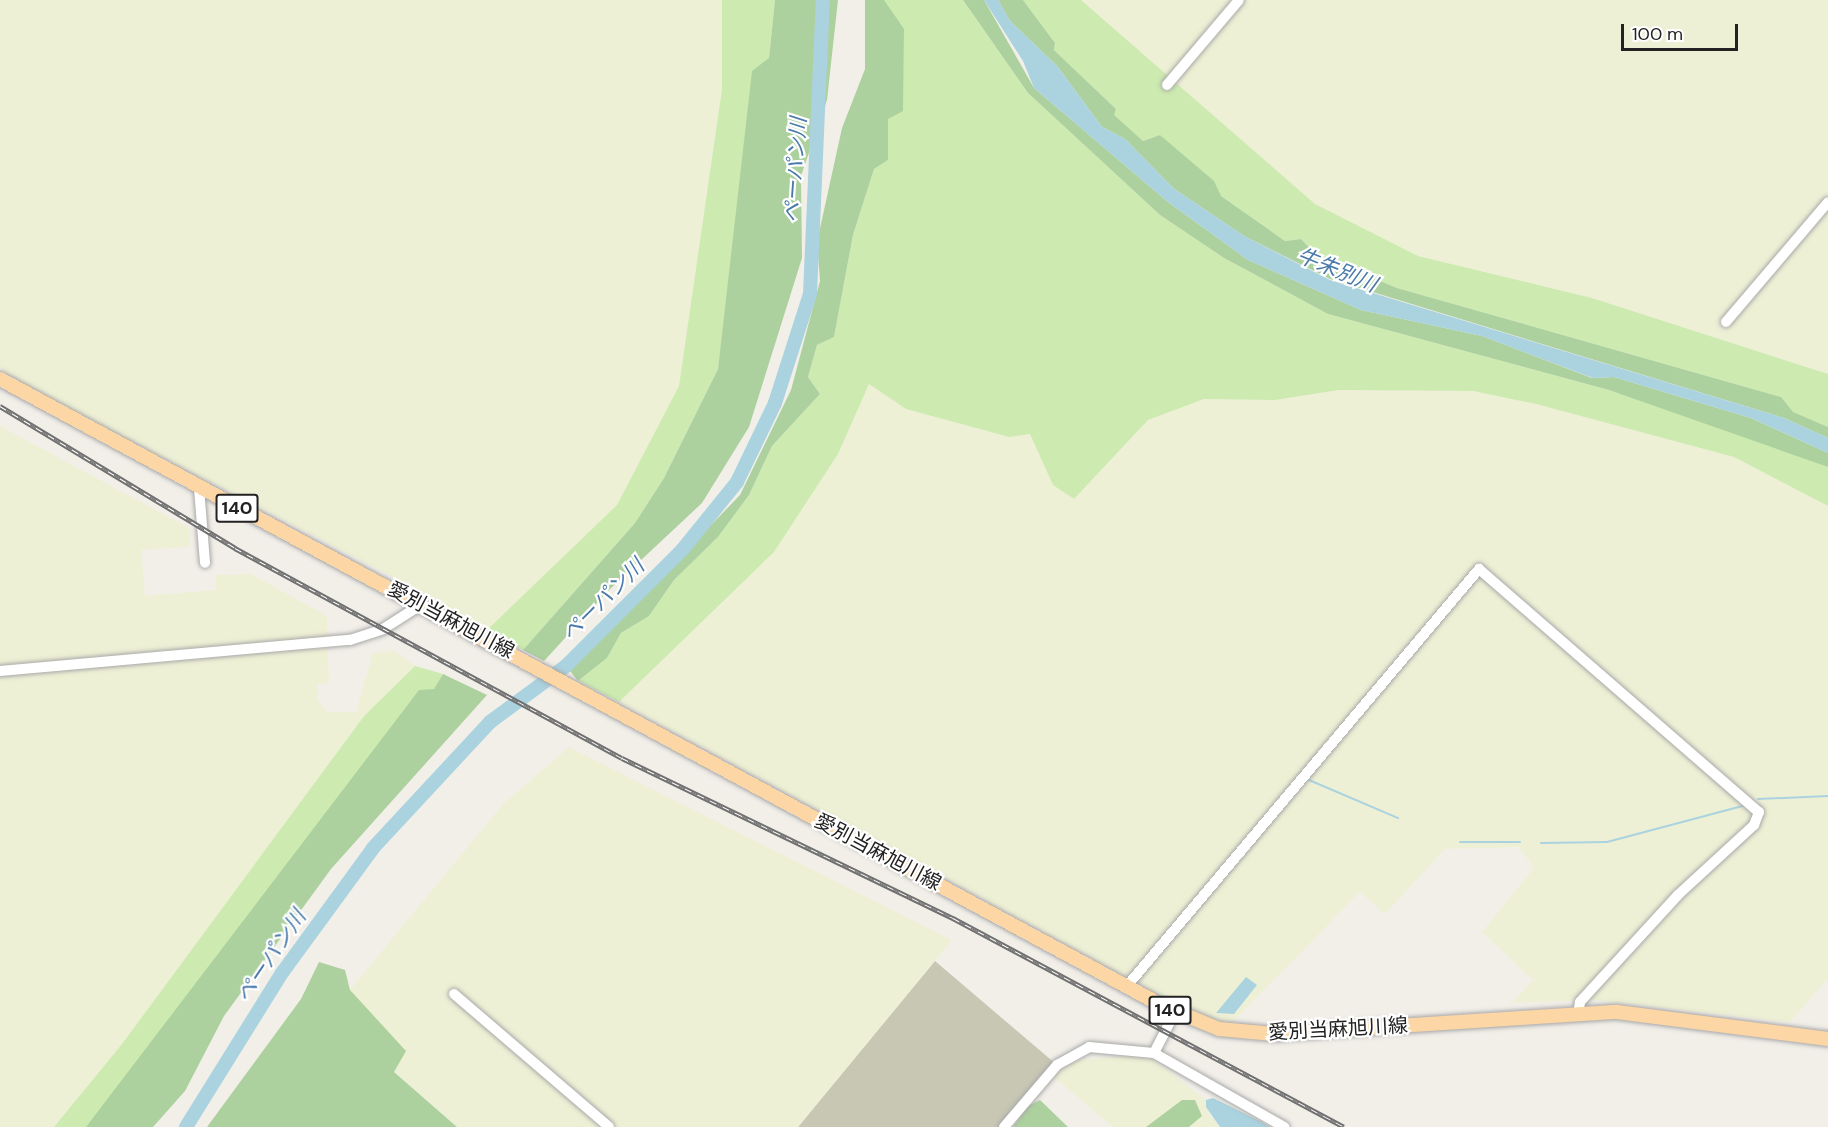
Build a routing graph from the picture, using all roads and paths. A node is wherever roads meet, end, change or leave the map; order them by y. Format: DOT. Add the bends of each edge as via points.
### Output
graph roads {
  1 [pos="1239,0"];
  2 [pos="1167,85"];
  3 [pos="1828,202"];
  4 [pos="1726,322"];
  5 [pos="0,379"];
  6 [pos="199,488"];
  7 [pos="205,562"];
  8 [pos="422,604"];
  9 [pos="0,671"];
  10 [pos="1127,986"];
  11 [pos="454,994"];
  12 [pos="1175,1012"];
  13 [pos="1578,1014"];
  14 [pos="1828,1039"];
  15 [pos="1154,1053"];
  16 [pos="609,1127"];
  17 [pos="1004,1127"];
  18 [pos="1284,1127"];
  1 -- 2 [label="street"];
  3 -- 4 [label="street"];
  5 -- 6 [label="main road, 愛別当麻旭川線 / 140"];
  6 -- 7 [label="street"];
  6 -- 8 [label="main road, 愛別当麻旭川線 / 140"];
  8 -- 9 [label="street" via="383,629 350,640"];
  8 -- 10 [label="main road, 愛別当麻旭川線 / 140"];
  10 -- 12 [label="main road, 愛別当麻旭川線 / 140"];
  10 -- 13 [label="street" via="1479,569 1759,812 1754,825 1678,895 1580,1002"];
  11 -- 16 [label="street"];
  12 -- 13 [label="main road, 愛別当麻旭川線 / 140" via="1219,1029 1274,1034"];
  12 -- 15 [label="street"];
  13 -- 14 [label="main road, 愛別当麻旭川線 / 140" via="1661,1014"];
  15 -- 17 [label="street" via="1134,1047 1077,1051 1058,1065"];
  15 -- 18 [label="street"];
}
